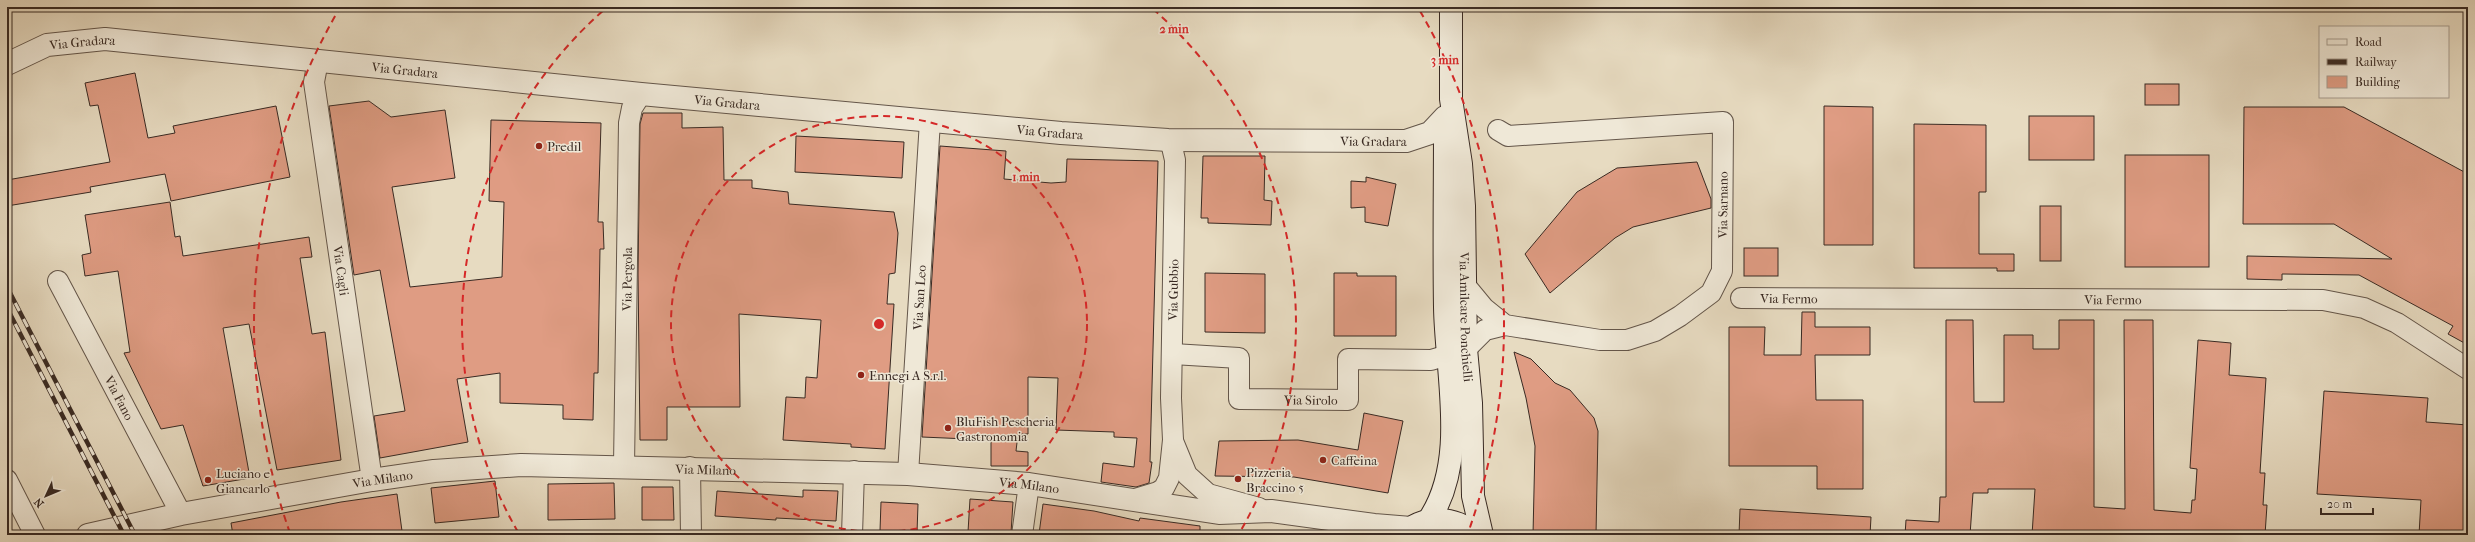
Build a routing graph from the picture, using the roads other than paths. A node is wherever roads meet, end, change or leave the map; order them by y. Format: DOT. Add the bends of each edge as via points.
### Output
graph roads {
  1 [pos="1451,7"];
  2 [pos="318,61"];
  3 [pos="7,64"];
  4 [pos="641,94"];
  5 [pos="1448,108"];
  6 [pos="930,122"];
  7 [pos="1498,130"];
  8 [pos="1168,140"];
  9 [pos="58,281"];
  10 [pos="1465,285"];
  11 [pos="1741,298"];
  12 [pos="1505,325"];
  13 [pos="1457,352"];
  14 [pos="1173,354"];
  15 [pos="2468,369"];
  16 [pos="1173,440"];
  17 [pos="624,466"];
  18 [pos="690,467"];
  19 [pos="854,471"];
  20 [pos="908,474"];
  21 [pos="7,480"];
  22 [pos="372,480"];
  23 [pos="1029,484"];
  24 [pos="1135,499"];
  25 [pos="1271,511"];
  26 [pos="181,514"];
  27 [pos="1328,520"];
  28 [pos="1414,528"];
  29 [pos="35,535"];
  30 [pos="88,535"];
  31 [pos="691,535"];
  32 [pos="852,535"];
  33 [pos="1022,535"];
  34 [pos="1351,535"];
  35 [pos="1477,535"];
  36 [pos="1482,535"];
  1 -- 5 [label="street, Via Amilcare Ponchielli"];
  2 -- 3 [label="street, Via Gradara" via="105,39 46,45"];
  2 -- 4 [label="street, Via Gradara"];
  2 -- 22 [label="street, Via Cagli" via="314,82"];
  4 -- 6 [label="street, Via Gradara"];
  4 -- 17 [label="street, Via Pergola" via="632,108 629,123"];
  5 -- 8 [label="street, Via Gradara" via="1430,133 1406,141"];
  5 -- 10 [label="street, Via Amilcare Ponchielli" via="1461,164"];
  5 -- 13 [label="street, Via Amilcare Ponchielli" via="1444,280"];
  6 -- 8 [label="street, Via Gradara"];
  6 -- 20 [label="street, Via San Leo"];
  7 -- 12 [label="street, Via Sarnano" via="1508,136 1723,122 1722,272 1711,293 1655,331 1627,340 1600,340"];
  8 -- 14 [label="street, Via Gubbio" via="1175,160"];
  9 -- 26 [label="street, Via Fano"];
  10 -- 12 [label="street" via="1484,308"];
  10 -- 13 [label="street, Via Amilcare Ponchielli"];
  11 -- 15 [label="street, Via Fermo" via="2323,300 2364,308 2397,323"];
  12 -- 13 [label="street, Via Sarnano" via="1485,330"];
  13 -- 14 [label="street, Via Sirolo" via="1431,360 1348,359 1348,400 1239,399 1239,358"];
  13 -- 28 [label="street, Via Amilcare Ponchielli" via="1448,471 1444,490"];
  13 -- 36 [label="street, Via Amilcare Ponchielli" via="1471,403 1473,496"];
  14 -- 16 [label="street, Via Gubbio"];
  16 -- 24 [label="street, Via Gubbio" via="1169,478 1164,488 1151,496"];
  16 -- 25 [label="street, Via Gubbio" via="1187,475 1208,494"];
  17 -- 18 [label="street, Via Milano"];
  17 -- 22 [label="street, Via Milano" via="491,466"];
  18 -- 19 [label="street, Via Milano"];
  18 -- 31 [label="street"];
  19 -- 20 [label="street, Via Milano"];
  19 -- 32 [label="street"];
  20 -- 23 [label="street, Via Milano"];
  21 -- 29 [label="street"];
  22 -- 26 [label="street, Via Milano"];
  23 -- 24 [label="street, Via Milano"];
  23 -- 33 [label="street"];
  24 -- 25 [label="street, Via Milano" via="1219,513"];
  25 -- 27 [label="street, Via Milano"];
  26 -- 30 [label="street, Via Milano"];
  27 -- 28 [label="street, Via Milano"];
  27 -- 34 [label="street, Via Milano"];
  28 -- 35 [label="street, Via Milano" via="1450,521"];
}
